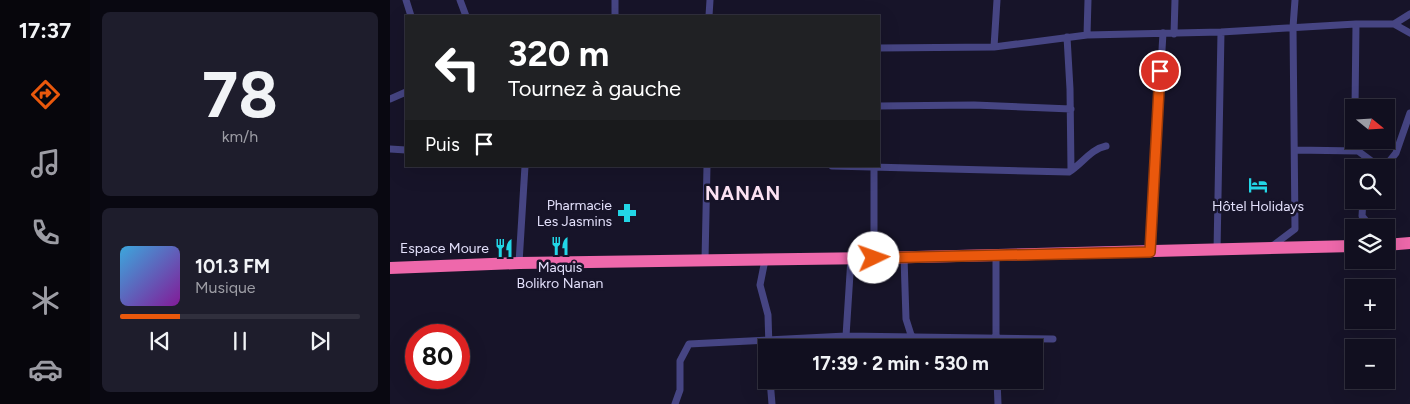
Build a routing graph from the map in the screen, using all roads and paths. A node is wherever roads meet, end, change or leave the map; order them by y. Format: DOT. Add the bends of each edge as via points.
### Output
graph roads {
  1 [pos="406,0"];
  2 [pos="460,0"];
  3 [pos="615,0"];
  4 [pos="710,0"];
  5 [pos="997,0"];
  6 [pos="1088,0"];
  7 [pos="1175,0"];
  8 [pos="1295,0"];
  9 [pos="1410,14"];
  10 [pos="411,15"];
  11 [pos="466,15"];
  12 [pos="615,15"];
  13 [pos="709,15"];
  14 [pos="1356,24"];
  15 [pos="1394,24"];
  16 [pos="1293,27"];
  17 [pos="1221,32"];
  18 [pos="1163,33"];
  19 [pos="1410,33"];
  20 [pos="1174,34"];
  21 [pos="1087,36"];
  22 [pos="1067,37"];
  23 [pos="994,47"];
  24 [pos="880,48"];
  25 [pos="405,92"];
  26 [pos="390,99"];
  27 [pos="1355,99"];
  28 [pos="880,106"];
  29 [pos="1070,109"];
  30 [pos="1410,113"];
  31 [pos="1106,146"];
  32 [pos="390,150"];
  33 [pos="405,150"];
  34 [pos="1295,150"];
  35 [pos="1358,151"];
  36 [pos="1370,159"];
  37 [pos="1391,159"];
  38 [pos="525,167"];
  39 [pos="707,167"];
  40 [pos="874,167"];
  41 [pos="1071,170"];
  42 [pos="1395,243"];
  43 [pos="1410,243"];
  44 [pos="1345,246"];
  45 [pos="1267,250"];
  46 [pos="1217,251"];
  47 [pos="1150,252"];
  48 [pos="996,255"];
  49 [pos="904,257"];
  50 [pos="851,258"];
  51 [pos="874,258"];
  52 [pos="705,260"];
  53 [pos="765,260"];
  54 [pos="519,263"];
  55 [pos="390,268"];
  56 [pos="846,336"];
  57 [pos="997,337"];
  58 [pos="912,338"];
  59 [pos="768,339"];
  60 [pos="817,339"];
  61 [pos="1053,339"];
  62 [pos="758,344"];
  63 [pos="771,389"];
  64 [pos="997,389"];
  65 [pos="674,404"];
  66 [pos="772,404"];
  67 [pos="998,404"];
  1 -- 10 [label="street"];
  2 -- 11 [label="street"];
  3 -- 12 [label="street"];
  4 -- 13 [label="street"];
  5 -- 23 [label="street"];
  6 -- 21 [label="street"];
  7 -- 20 [label="street"];
  8 -- 16 [label="street"];
  9 -- 15 [label="street"];
  14 -- 15 [label="street"];
  14 -- 16 [label="street"];
  14 -- 27 [label="street"];
  15 -- 19 [label="street"];
  16 -- 17 [label="street"];
  16 -- 34 [label="street"];
  17 -- 20 [label="street"];
  17 -- 46 [label="street"];
  18 -- 20 [label="street"];
  18 -- 21 [label="street"];
  18 -- 47 [label="street"];
  21 -- 22 [label="street"];
  22 -- 23 [label="street"];
  22 -- 29 [label="street"];
  23 -- 24 [label="street"];
  25 -- 26 [label="street"];
  28 -- 29 [label="street"];
  29 -- 41 [label="street"];
  30 -- 37 [label="street"];
  31 -- 41 [label="street" via="1096,148"];
  32 -- 33 [label="street"];
  34 -- 35 [label="street"];
  34 -- 45 [label="street" via="1295,229"];
  35 -- 36 [label="street"];
  38 -- 54 [label="street"];
  39 -- 52 [label="street"];
  40 -- 41 [label="street"];
  40 -- 51 [label="street"];
  42 -- 43 [label="highway"];
  44 -- 45 [label="highway"];
  45 -- 46 [label="highway"];
  46 -- 47 [label="highway"];
  47 -- 48 [label="highway"];
  48 -- 49 [label="highway"];
  48 -- 57 [label="street"];
  49 -- 51 [label="highway"];
  49 -- 58 [label="street" via="906,319"];
  50 -- 51 [label="highway"];
  50 -- 53 [label="highway"];
  50 -- 56 [label="street"];
  52 -- 53 [label="highway"];
  52 -- 54 [label="highway"];
  53 -- 59 [label="street" via="760,285 768,315"];
  54 -- 55 [label="highway"];
  56 -- 58 [label="street"];
  56 -- 60 [label="street"];
  57 -- 58 [label="street"];
  57 -- 61 [label="street"];
  62 -- 65 [label="street" via="689,344 680,361 680,390"];
  63 -- 66 [label="street"];
  64 -- 67 [label="street"];
}
